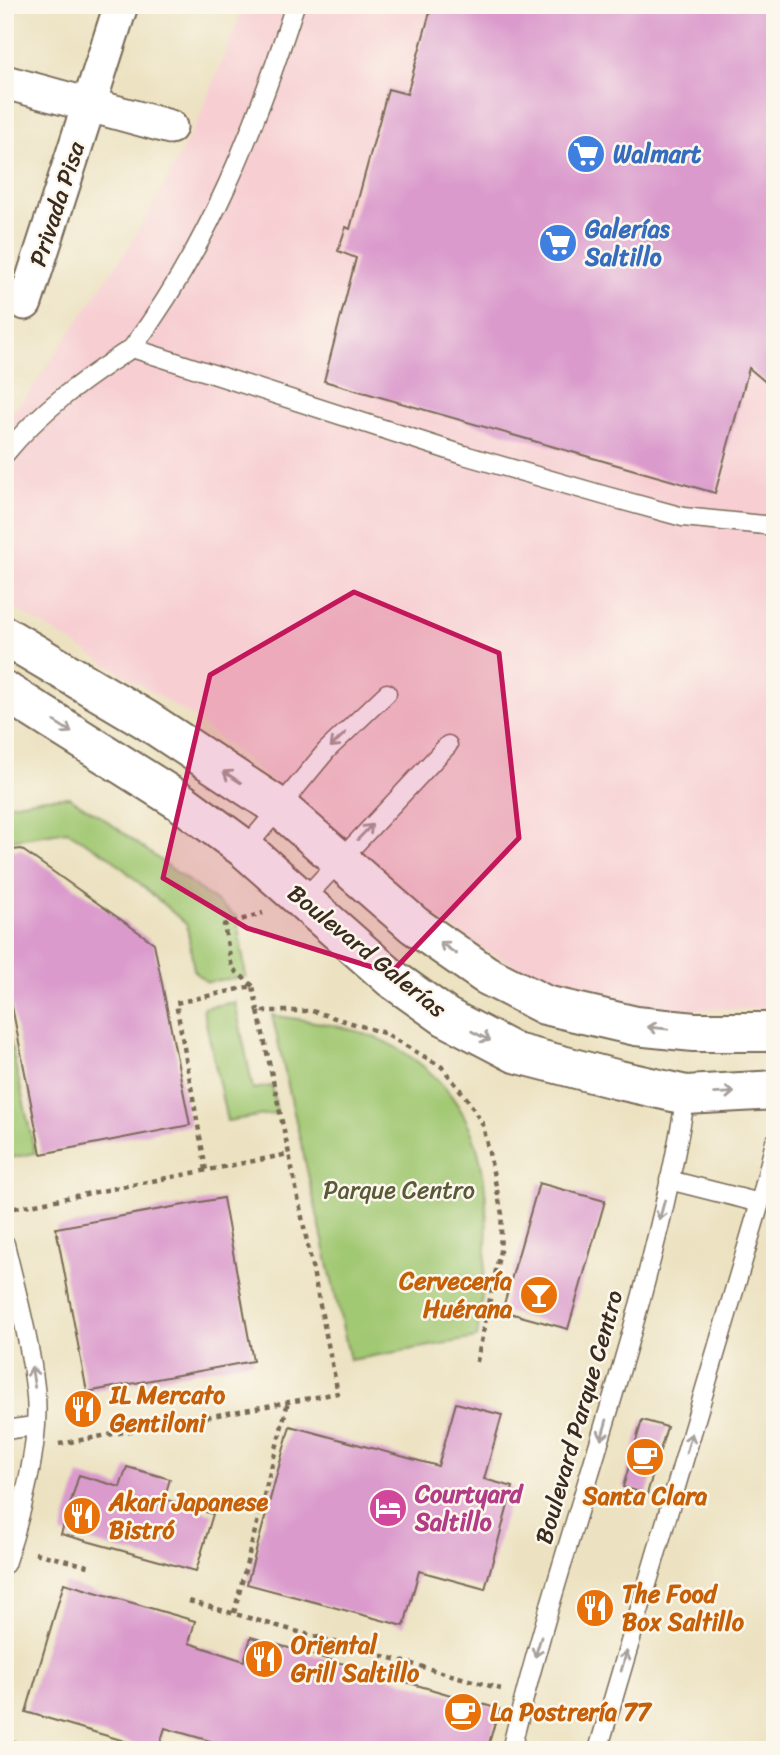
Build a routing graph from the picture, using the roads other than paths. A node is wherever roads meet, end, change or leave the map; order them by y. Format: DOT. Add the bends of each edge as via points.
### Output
graph roads {
  1 [pos="121,5"];
  2 [pos="295,5"];
  3 [pos="5,82"];
  4 [pos="89,106"];
  5 [pos="170,127"];
  6 [pos="25,303"];
  7 [pos="132,348"];
  8 [pos="5,454"];
  9 [pos="775,526"];
  10 [pos="5,636"];
  11 [pos="5,691"];
  12 [pos="387,693"];
  13 [pos="448,746"];
  14 [pos="280,808"];
  15 [pos="245,849"];
  16 [pos="340,858"];
  17 [pos="303,900"];
  18 [pos="414,925"];
  19 [pos="391,978"];
  20 [pos="775,1032"];
  21 [pos="775,1090"];
  22 [pos="686,1095"];
  23 [pos="775,1142"];
  24 [pos="669,1180"];
  25 [pos="760,1203"];
  26 [pos="5,1244"];
  27 [pos="34,1426"];
  28 [pos="5,1430"];
  29 [pos="8,1556"];
  30 [pos="5,1748"];
  31 [pos="11,1750"];
  32 [pos="511,1750"];
  33 [pos="598,1750"];
  1 -- 4 [label="street, Privada Pisa"];
  2 -- 7 [label="lane" via="265,98 206,232 163,307"];
  3 -- 4 [label="street"];
  4 -- 5 [label="street"];
  4 -- 6 [label="street, Privada Pisa"];
  7 -- 8 [label="lane" via="75,385 25,429"];
  7 -- 9 [label="lane" via="464,456 606,496 683,517"];
  14 -- 10 [label="street, Boulevard Galerías, one-way" via="145,719"];
  11 -- 15 [label="street, Boulevard Galerías, one-way" via="181,802"];
  12 -- 14 [label="lane, one-way" via="327,750"];
  16 -- 13 [label="lane, one-way"];
  14 -- 15 [label="lane"];
  14 -- 16 [label="street, Boulevard Galerías"];
  15 -- 17 [label="street, Boulevard Galerías"];
  16 -- 17 [label="lane"];
  16 -- 18 [label="street, Boulevard Galerías"];
  17 -- 19 [label="street, Boulevard Galerías"];
  18 -- 19 [label="street" via="394,934 387,946 385,960"];
  20 -- 18 [label="street, Boulevard Galerías, one-way" via="636,1026 545,1004 486,975"];
  19 -- 22 [label="street, Boulevard Galerías, one-way" via="446,1017 515,1052"];
  22 -- 21 [label="street, Boulevard Galerías, one-way"];
  22 -- 24 [label="lane, Boulevard Parque Centro"];
  23 -- 25 [label="lane"];
  24 -- 25 [label="lane"];
  24 -- 32 [label="lane, Boulevard Parque Centro, one-way" via="611,1406"];
  33 -- 25 [label="lane, one-way"];
  27 -- 26 [label="lane, one-way" via="36,1398"];
  27 -- 28 [label="lane"];
  27 -- 29 [label="lane"];
  30 -- 31 [label="lane"];
}
